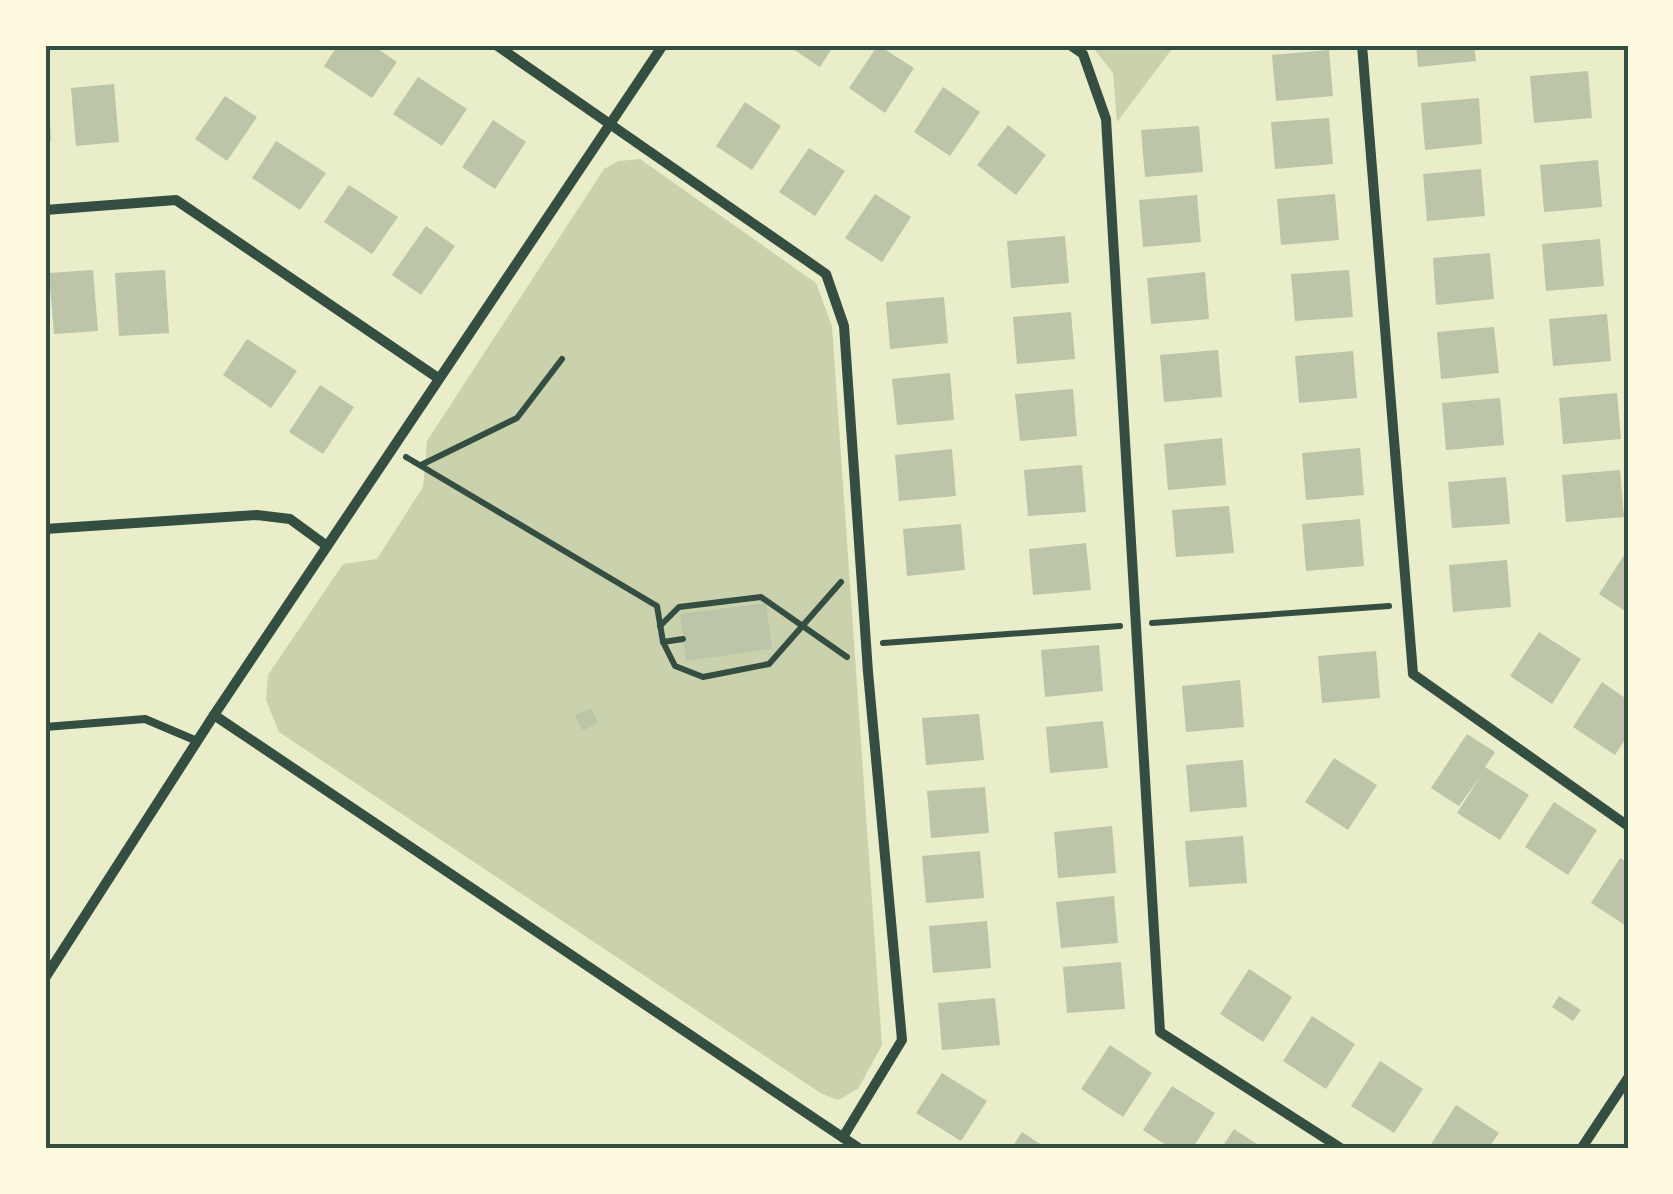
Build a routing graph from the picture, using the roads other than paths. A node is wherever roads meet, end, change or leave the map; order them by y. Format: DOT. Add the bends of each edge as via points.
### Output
graph roads {
  1 [pos="496,45"];
  2 [pos="663,45"];
  3 [pos="1070,45"];
  4 [pos="1362,45"];
  5 [pos="609,124"];
  6 [pos="45,210"];
  7 [pos="438,378"];
  8 [pos="45,529"];
  9 [pos="326,546"];
  10 [pos="214,714"];
  11 [pos="45,727"];
  12 [pos="197,742"];
  13 [pos="1628,826"];
  14 [pos="45,978"];
  15 [pos="1628,1078"];
  16 [pos="843,1137"];
  17 [pos="860,1149"];
  18 [pos="1342,1149"];
  19 [pos="1581,1149"];
  1 -- 5 [label="street"];
  2 -- 5 [label="street"];
  3 -- 18 [label="street" via="1082,54 1106,119 1160,1032"];
  4 -- 13 [label="street" via="1413,674"];
  5 -- 7 [label="street"];
  5 -- 16 [label="street" via="826,274 844,326 902,1040"];
  6 -- 7 [label="street" via="176,200"];
  7 -- 9 [label="street"];
  8 -- 9 [label="street" via="257,516 290,519"];
  9 -- 10 [label="street"];
  10 -- 12 [label="street"];
  10 -- 16 [label="street"];
  11 -- 12 [label="lane" via="145,719"];
  12 -- 14 [label="street"];
  15 -- 19 [label="street"];
  16 -- 17 [label="street"];
}
